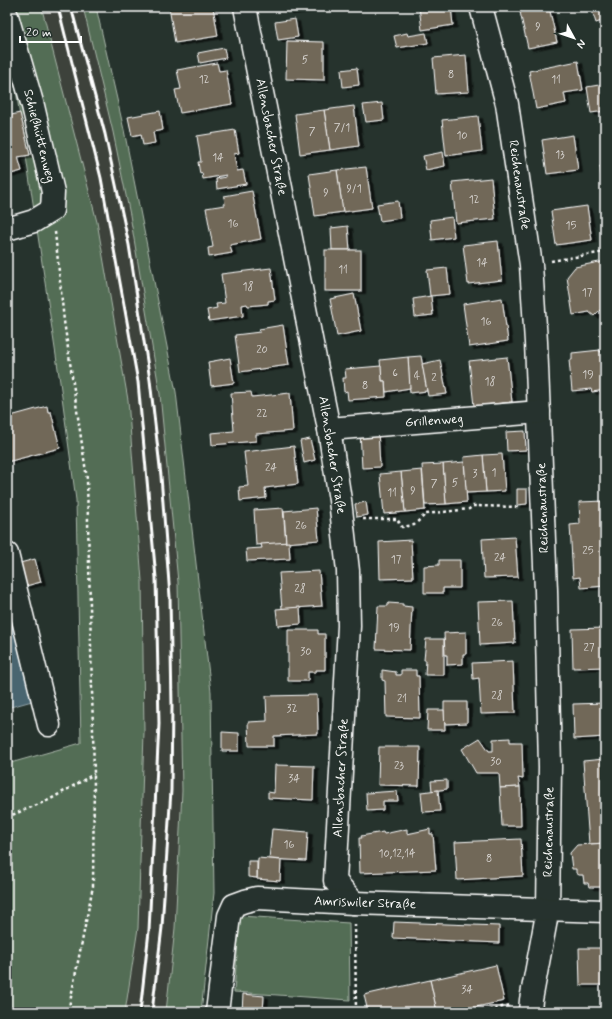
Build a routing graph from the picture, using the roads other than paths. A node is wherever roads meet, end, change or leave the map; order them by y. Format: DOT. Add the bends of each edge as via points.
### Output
graph roads {
  1 [pos="245,7"];
  2 [pos="481,7"];
  3 [pos="7,16"];
  4 [pos="8,224"];
  5 [pos="539,412"];
  6 [pos="329,429"];
  7 [pos="7,554"];
  8 [pos="49,725"];
  9 [pos="354,903"];
  10 [pos="548,909"];
  11 [pos="605,911"];
  12 [pos="531,1006"];
  13 [pos="217,1012"];
  1 -- 6 [label="street, Allensbacher Straße"];
  2 -- 5 [label="street, Reichenaustraße" via="507,104 531,265"];
  3 -- 4 [label="street, Schießhüttenweg" via="33,106 53,192 52,210 34,221"];
  5 -- 6 [label="street, Grillenweg"];
  5 -- 10 [label="street, Reichenaustraße" via="550,767"];
  6 -- 9 [label="street, Allensbacher Straße" via="348,571 349,626 335,881"];
  7 -- 8 [label="street"];
  9 -- 10 [label="street, Amriswiler Straße"];
  9 -- 13 [label="street, Amriswiler Straße" via="257,898 234,905 229,916"];
  10 -- 11 [label="street, Amriswiler Straße"];
  10 -- 12 [label="street, Reichenaustraße"];
}
